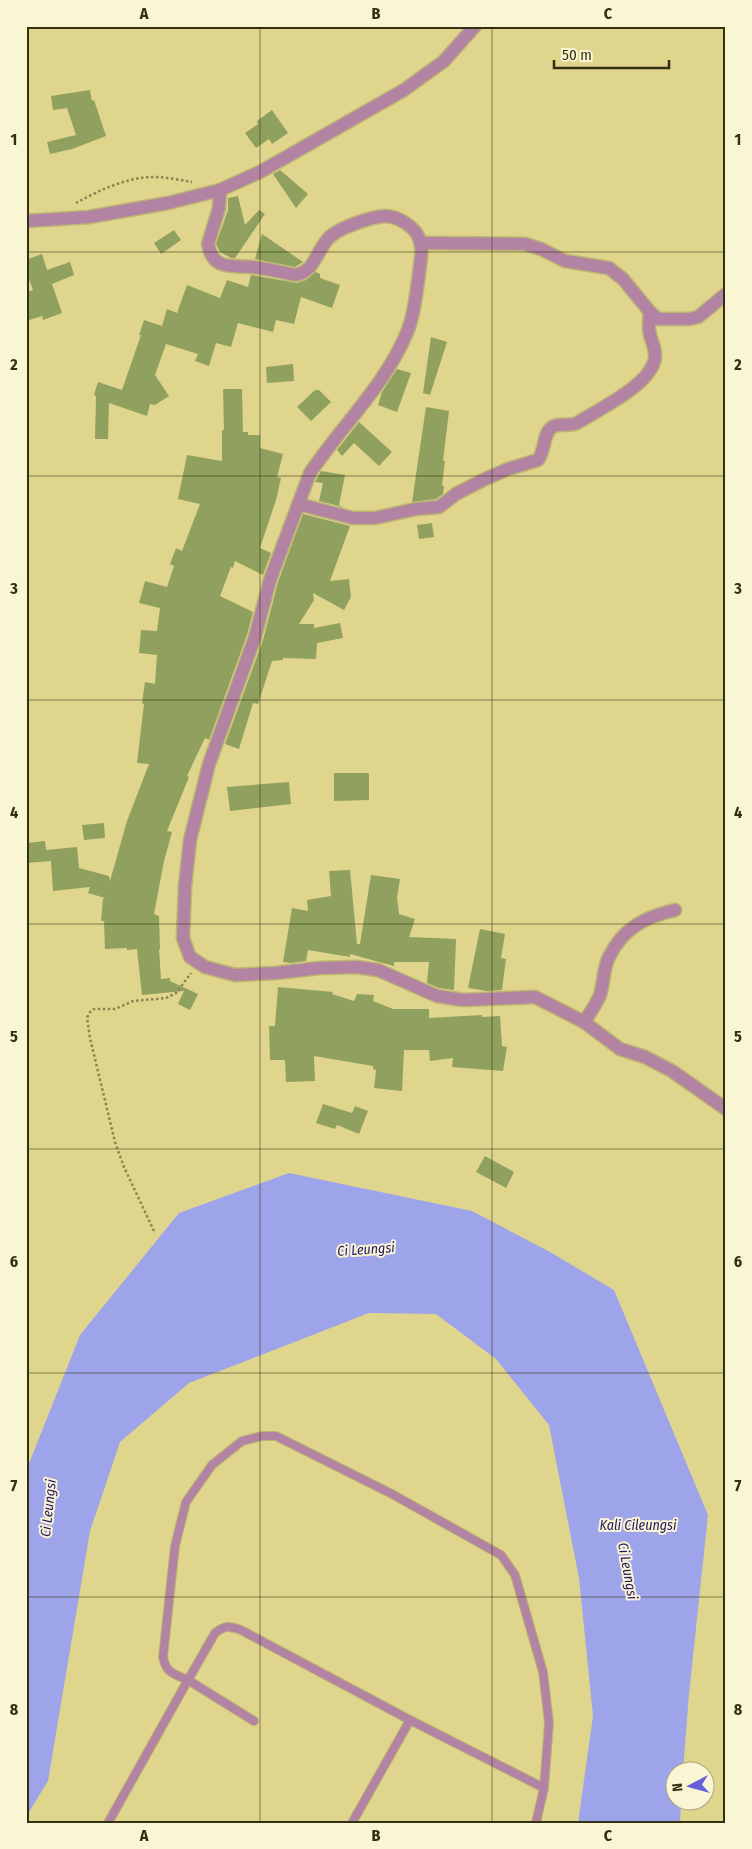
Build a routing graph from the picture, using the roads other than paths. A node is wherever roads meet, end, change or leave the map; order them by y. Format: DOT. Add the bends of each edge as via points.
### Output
graph roads {
  1 [pos="475,26"];
  2 [pos="220,190"];
  3 [pos="26,221"];
  4 [pos="422,243"];
  5 [pos="726,294"];
  6 [pos="650,312"];
  7 [pos="298,504"];
  8 [pos="675,910"];
  9 [pos="584,1022"];
  10 [pos="726,1109"];
  11 [pos="188,1680"];
  12 [pos="410,1720"];
  13 [pos="254,1721"];
  14 [pos="544,1788"];
  15 [pos="108,1823"];
  16 [pos="352,1823"];
  17 [pos="536,1823"];
  1 -- 2 [label="street" via="444,61 404,90 260,172"];
  2 -- 3 [label="street" via="90,217"];
  2 -- 4 [label="street" via="219,208 208,244 214,258 225,266 302,274 309,269 327,239 369,218 388,216 402,221 414,229"];
  4 -- 6 [label="street" via="525,244 565,261 610,268 623,278"];
  4 -- 7 [label="street" via="415,306 400,348 382,379 310,473"];
  5 -- 6 [label="street" via="703,313 689,319 658,319"];
  6 -- 7 [label="street" via="655,360 641,381 575,424 553,426 548,430 538,460 508,468 456,494 439,507 375,518 353,518"];
  7 -- 9 [label="street" via="209,764 190,840 183,938 190,957 213,970 235,975 320,968 378,970 437,996 454,999 535,997"];
  8 -- 9 [label="street" via="643,919 619,942 609,957 597,1002"];
  9 -- 10 [label="street" via="620,1049 672,1071"];
  11 -- 12 [label="lane" via="215,1633 222,1627 231,1626"];
  11 -- 13 [label="lane"];
  11 -- 14 [label="lane" via="165,1667 163,1657 175,1546 186,1502 212,1465 242,1441 276,1436 400,1499 501,1555 508,1564 515,1575 543,1672 549,1723"];
  11 -- 15 [label="lane"];
  12 -- 14 [label="lane"];
  12 -- 16 [label="lane"];
  14 -- 17 [label="lane"];
}
